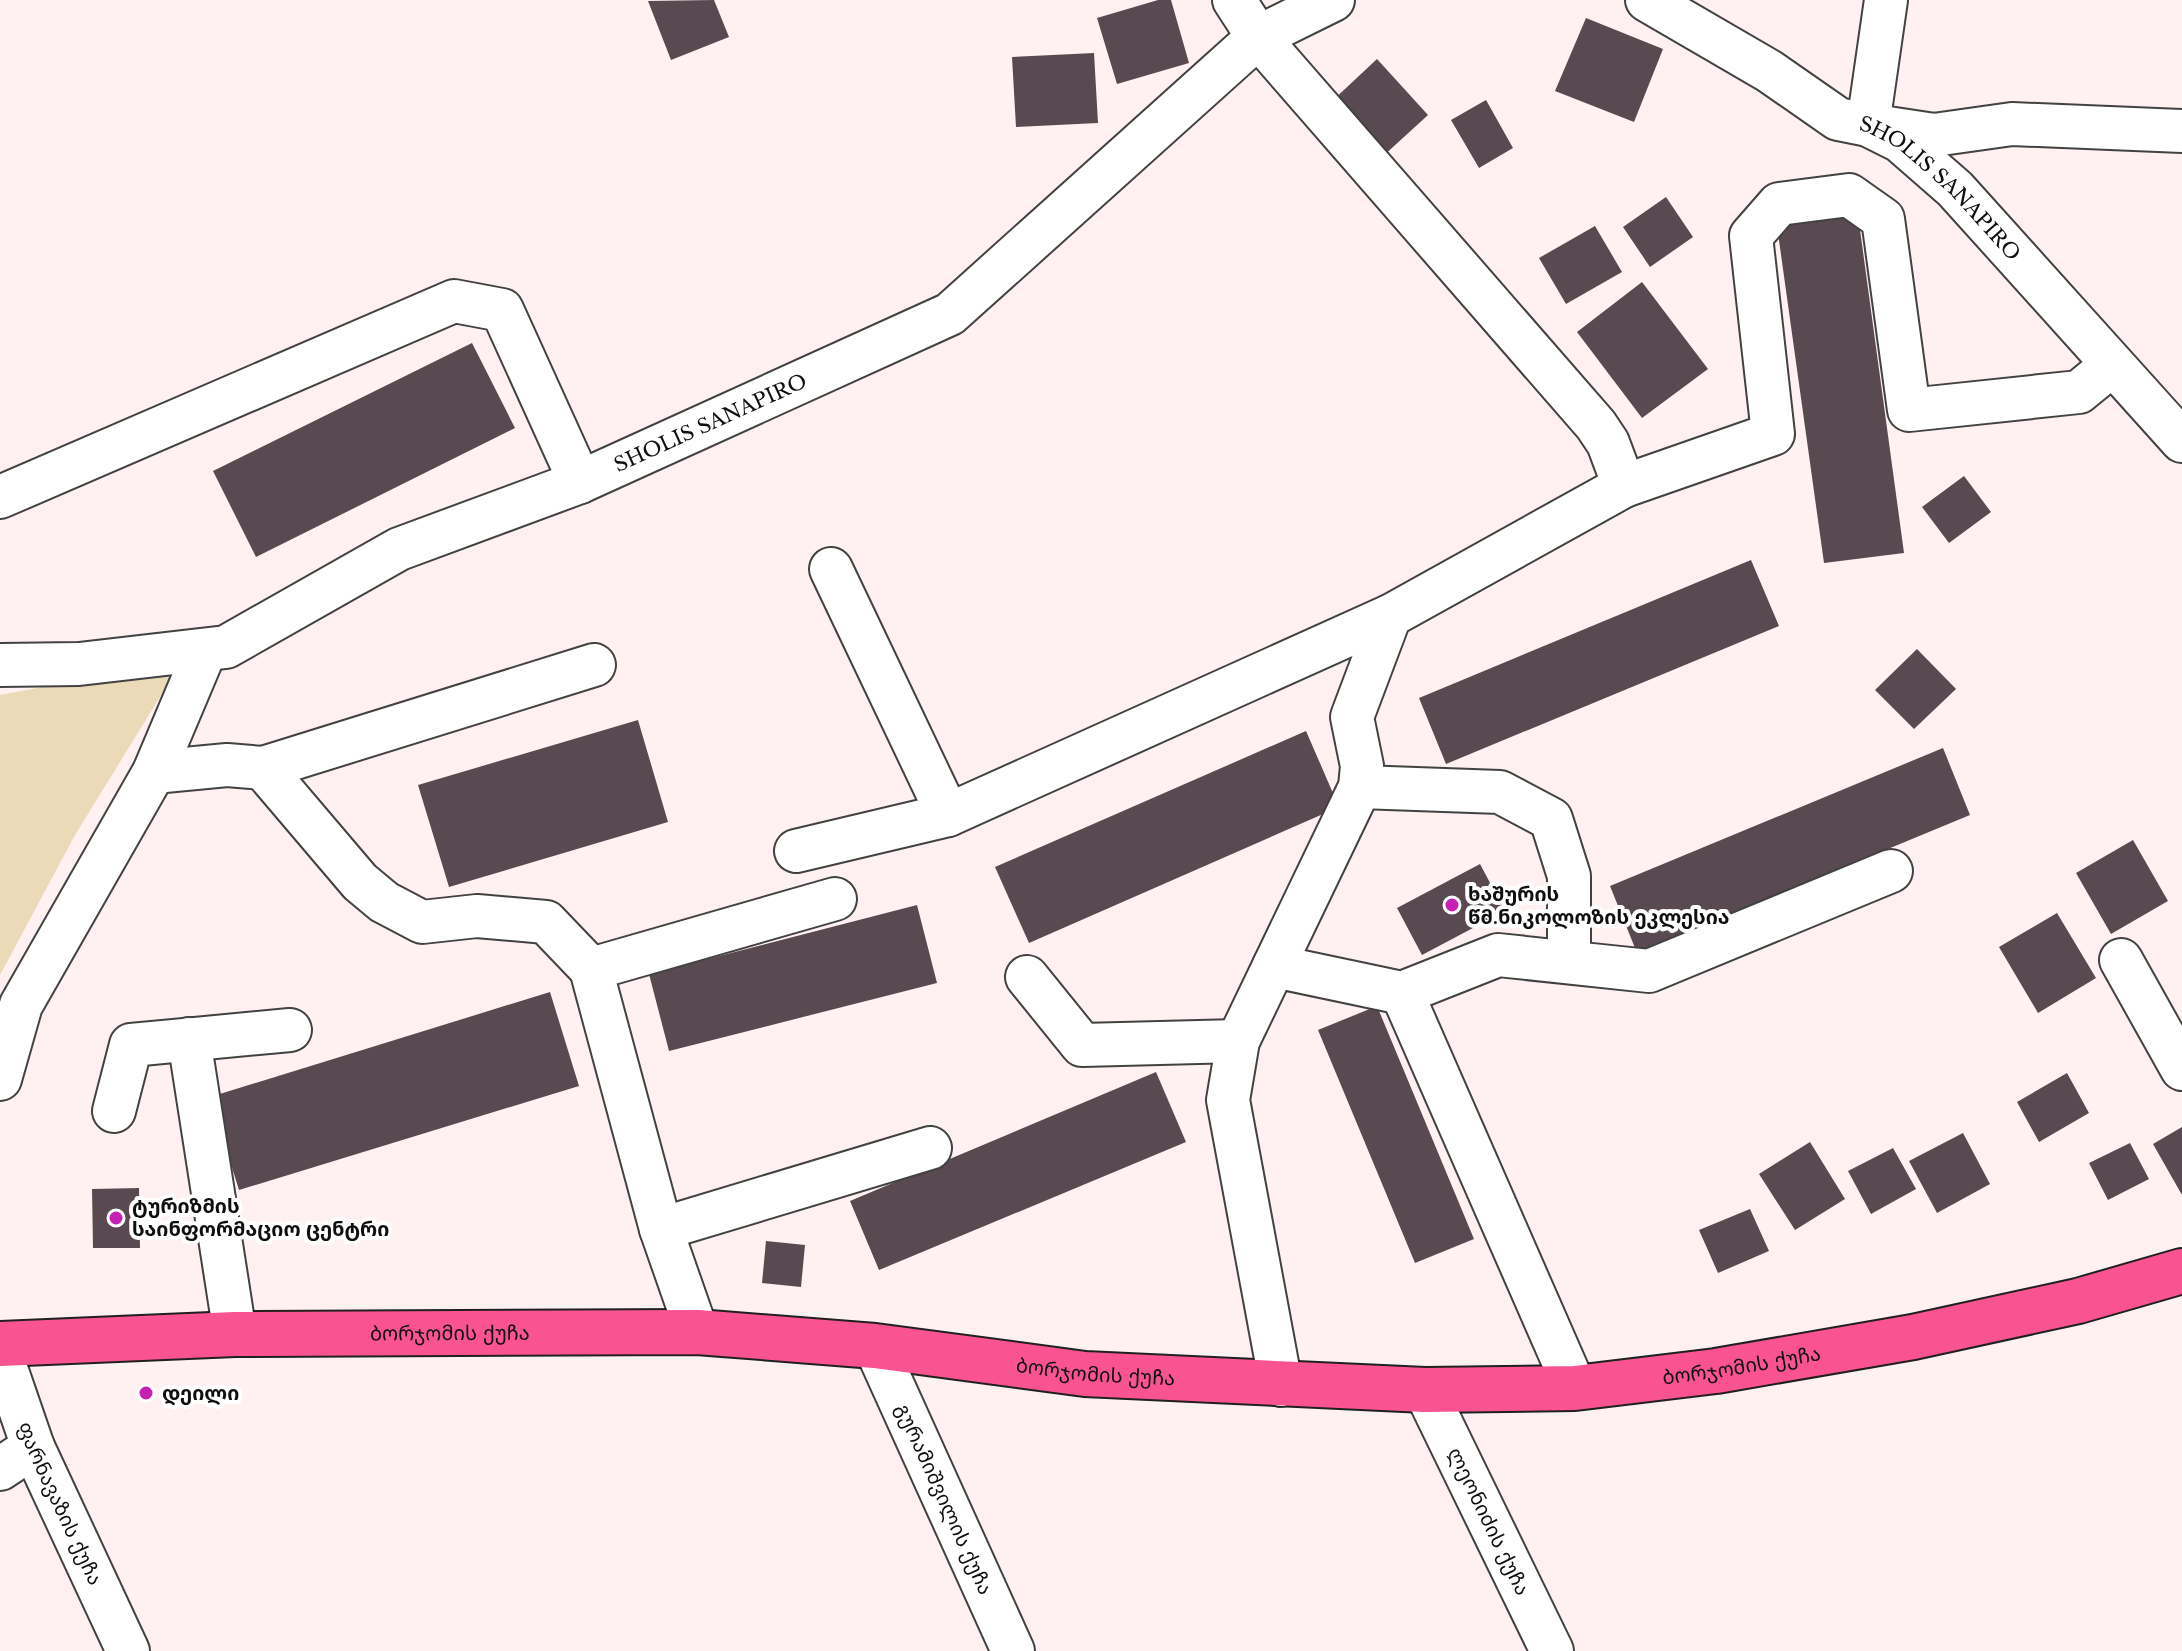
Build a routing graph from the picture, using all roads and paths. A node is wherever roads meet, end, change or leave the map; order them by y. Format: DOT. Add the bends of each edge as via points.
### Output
graph roads {
  1 [pos="1234,0"];
  2 [pos="1333,0"];
  3 [pos="1647,0"];
  4 [pos="1886,0"];
  5 [pos="1258,37"];
  6 [pos="1868,125"];
  7 [pos="2182,131"];
  8 [pos="2112,365"];
  9 [pos="2182,441"];
  10 [pos="580,482"];
  11 [pos="1624,486"];
  12 [pos="0,497"];
  13 [pos="831,569"];
  14 [pos="1390,616"];
  15 [pos="205,651"];
  16 [pos="0,665"];
  17 [pos="594,665"];
  18 [pos="263,768"];
  19 [pos="154,772"];
  20 [pos="1360,787"];
  21 [pos="948,815"];
  22 [pos="796,851"];
  23 [pos="1891,871"];
  24 [pos="835,899"];
  25 [pos="2121,960"];
  26 [pos="1569,962"];
  27 [pos="1274,966"];
  28 [pos="591,969"];
  29 [pos="1027,977"];
  30 [pos="1402,993"];
  31 [pos="290,1030"];
  32 [pos="189,1039"];
  33 [pos="1238,1041"];
  34 [pos="2182,1069"];
  35 [pos="0,1079"];
  36 [pos="114,1111"];
  37 [pos="930,1148"];
  38 [pos="661,1229"];
  39 [pos="2182,1271"];
  40 [pos="697,1332"];
  41 [pos="235,1334"];
  42 [pos="0,1344"];
  43 [pos="875,1346"];
  44 [pos="0,1351"];
  45 [pos="1281,1385"];
  46 [pos="1575,1388"];
  47 [pos="1425,1390"];
  48 [pos="16,1458"];
  49 [pos="128,1651"];
  50 [pos="1013,1651"];
  51 [pos="1552,1651"];
  1 -- 5 [label="street"];
  2 -- 5 [label="street, SHOLIS SANAPIRO"];
  3 -- 6 [label="street, SHOLIS SANAPIRO" via="1769,71 1838,119"];
  4 -- 6 [label="street"];
  5 -- 10 [label="street, SHOLIS SANAPIRO" via="950,314"];
  5 -- 11 [label="street" via="1596,425"];
  6 -- 7 [label="street" via="1934,135 2012,124"];
  6 -- 8 [label="street, SHOLIS SANAPIRO" via="1900,141 1955,189"];
  8 -- 9 [label="street, SHOLIS SANAPIRO"];
  8 -- 11 [label="street" via="2079,392 1909,410 1883,219 1849,195 1779,204 1751,236 1773,434"];
  10 -- 12 [label="street" via="502,310 454,301"];
  10 -- 15 [label="street, SHOLIS SANAPIRO" via="399,549 226,647"];
  11 -- 14 [label="street"];
  13 -- 21 [label="street"];
  14 -- 20 [label="street" via="1352,717 1362,766"];
  14 -- 21 [label="street"];
  15 -- 16 [label="street, SHOLIS SANAPIRO" via="79,664"];
  15 -- 19 [label="street"];
  17 -- 18 [label="street"];
  18 -- 19 [label="street" via="227,765"];
  18 -- 28 [label="street" via="360,882 384,902 422,922 477,916 546,922"];
  19 -- 35 [label="street" via="21,1005"];
  20 -- 26 [label="street" via="1500,792 1551,819 1569,876"];
  20 -- 27 [label="street"];
  21 -- 22 [label="street"];
  23 -- 26 [label="street" via="1649,971"];
  24 -- 28 [label="street"];
  25 -- 34 [label="street"];
  26 -- 30 [label="street" via="1498,955"];
  27 -- 30 [label="street"];
  27 -- 33 [label="street"];
  28 -- 38 [label="street"];
  29 -- 33 [label="street" via="1082,1045"];
  30 -- 46 [label="street"];
  31 -- 32 [label="street"];
  32 -- 36 [label="street" via="131,1045"];
  32 -- 41 [label="street"];
  33 -- 45 [label="street" via="1228,1100"];
  37 -- 38 [label="street"];
  38 -- 40 [label="street"];
  39 -- 46 [label="highway, ბორჯომის ქუჩა" via="2078,1301 1913,1337 1716,1371"];
  40 -- 41 [label="highway, ბორჯომის ქუჩა"];
  40 -- 43 [label="highway, ბორჯომის ქუჩა"];
  41 -- 42 [label="highway, ბორჯომის ქუჩა"];
  43 -- 45 [label="highway, ბორჯომის ქუჩა" via="1085,1374"];
  43 -- 50 [label="street, გურამიშვილის ქუჩა"];
  44 -- 48 [label="street, ფარნავაზის ქუჩა"];
  45 -- 47 [label="highway, ბორჯომის ქუჩა"];
  46 -- 47 [label="highway, ბორჯომის ქუჩა"];
  47 -- 51 [label="street, ლეონიძის ქუჩა"];
  48 -- 49 [label="street, ფარნავაზის ქუჩა"];
}
